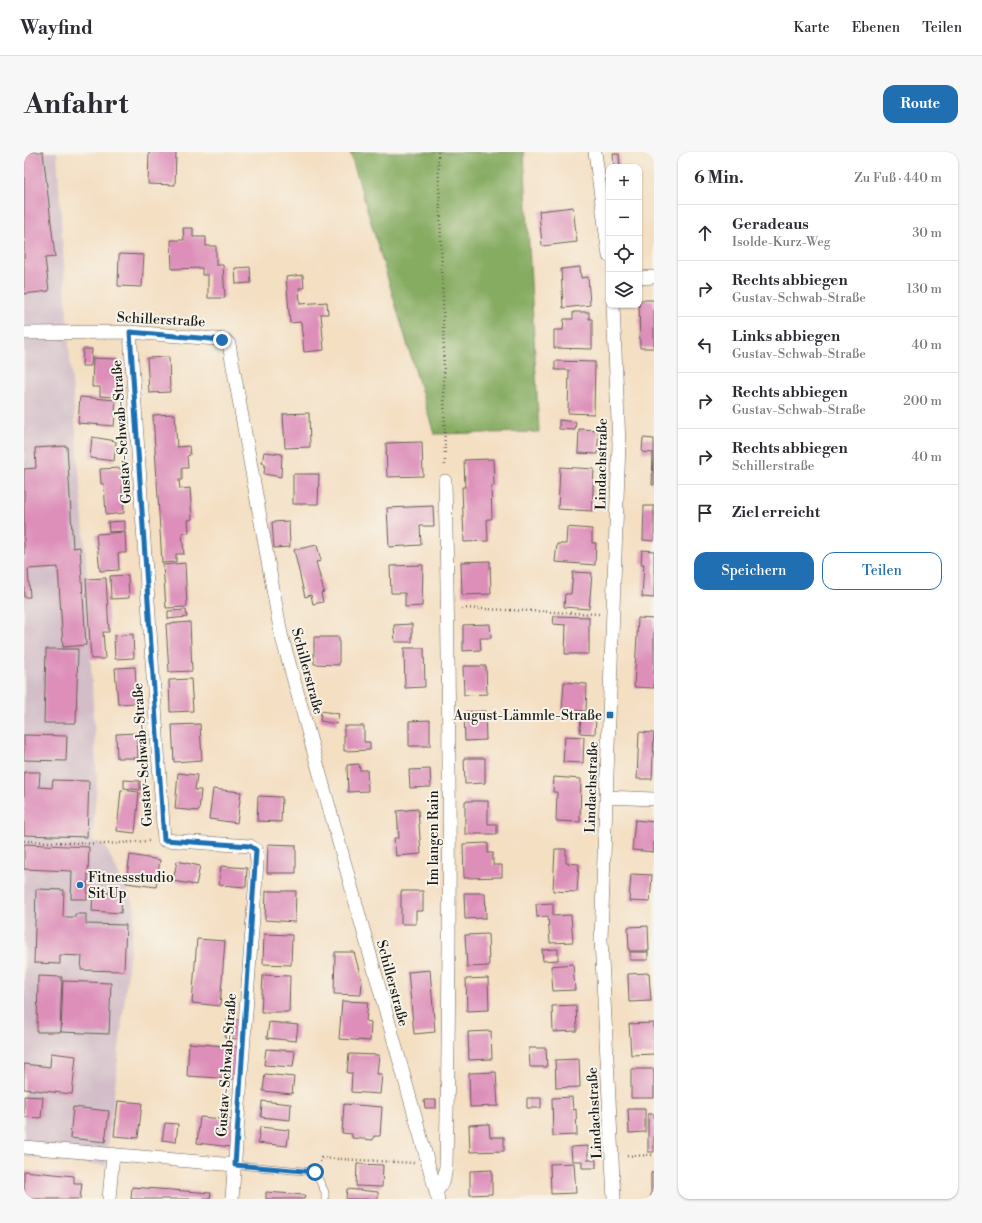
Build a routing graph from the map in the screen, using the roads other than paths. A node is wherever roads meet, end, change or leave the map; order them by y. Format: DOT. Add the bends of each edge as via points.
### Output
graph roads {
  1 [pos="595,152"];
  2 [pos="606,236"];
  3 [pos="654,277"];
  4 [pos="642,278"];
  5 [pos="613,308"];
  6 [pos="130,332"];
  7 [pos="24,333"];
  8 [pos="445,481"];
  9 [pos="606,797"];
  10 [pos="654,799"];
  11 [pos="24,1147"];
  12 [pos="113,1154"];
  13 [pos="235,1165"];
  14 [pos="437,1196"];
  15 [pos="109,1199"];
  16 [pos="232,1199"];
  17 [pos="325,1199"];
  18 [pos="614,1199"];
  1 -- 2 [label="street"];
  3 -- 4 [label="street"];
  5 -- 9 [label="street, Lindachstraße" via="619,444"];
  6 -- 7 [label="street, Schillerstraße"];
  6 -- 13 [label="street, Gustav-Schwab-Straße" via="164,840 250,846 256,850"];
  6 -- 14 [label="street, Schillerstraße" via="225,340 230,347 281,634 426,1164"];
  8 -- 14 [label="street, Im langen Rain" via="450,977 446,1166"];
  9 -- 10 [label="street"];
  9 -- 18 [label="street, Lindachstraße" via="601,939"];
  11 -- 12 [label="street"];
  12 -- 13 [label="street"];
  12 -- 15 [label="street"];
  13 -- 16 [label="street"];
  13 -- 17 [label="lane" via="315,1172 325,1192"];
}
